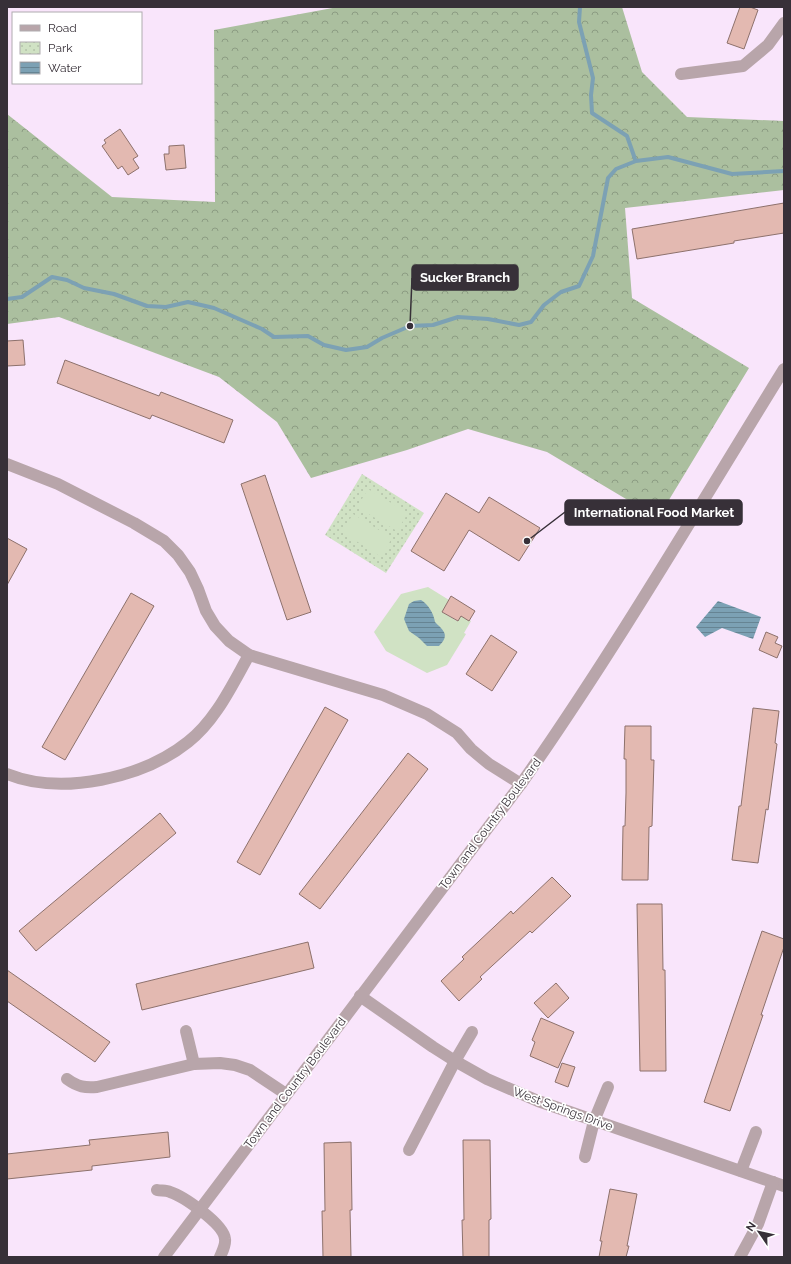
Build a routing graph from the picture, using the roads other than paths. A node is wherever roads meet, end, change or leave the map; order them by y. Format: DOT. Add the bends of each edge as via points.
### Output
graph roads {
  1 [pos="784,23"];
  2 [pos="681,74"];
  3 [pos="784,369"];
  4 [pos="7,464"];
  5 [pos="249,655"];
  6 [pos="7,774"];
  7 [pos="521,784"];
  8 [pos="360,996"];
  9 [pos="186,1031"];
  10 [pos="472,1032"];
  11 [pos="455,1061"];
  12 [pos="194,1064"];
  13 [pos="67,1080"];
  14 [pos="608,1087"];
  15 [pos="286,1094"];
  16 [pos="594,1121"];
  17 [pos="756,1132"];
  18 [pos="409,1150"];
  19 [pos="585,1157"];
  20 [pos="741,1171"];
  21 [pos="779,1184"];
  22 [pos="157,1190"];
  23 [pos="200,1210"];
  24 [pos="164,1257"];
  25 [pos="220,1257"];
  26 [pos="740,1257"];
  1 -- 2 [label="street" via="768,45 743,66"];
  3 -- 7 [label="street, Town and Country Boulevard" via="609,654"];
  4 -- 5 [label="street" via="58,484 164,541 190,572 215,626 229,641"];
  5 -- 6 [label="street" via="209,720 189,741 164,758 110,778 75,784 47,784"];
  5 -- 7 [label="street" via="383,695 427,714 457,733 471,750 489,764"];
  7 -- 8 [label="street, Town and Country Boulevard"];
  8 -- 11 [label="street, West Springs Drive"];
  8 -- 15 [label="street, Town and Country Boulevard"];
  9 -- 12 [label="street"];
  10 -- 11 [label="street"];
  11 -- 16 [label="street, West Springs Drive" via="487,1079"];
  11 -- 18 [label="street"];
  12 -- 13 [label="street" via="97,1087 84,1088"];
  12 -- 15 [label="street" via="235,1065 250,1070"];
  14 -- 16 [label="street"];
  15 -- 23 [label="street, Town and Country Boulevard"];
  16 -- 19 [label="street"];
  16 -- 20 [label="street, West Springs Drive"];
  17 -- 20 [label="street"];
  20 -- 21 [label="street, West Springs Drive"];
  21 -- 26 [label="street"];
  22 -- 23 [label="street" via="169,1191"];
  23 -- 24 [label="street, Town and Country Boulevard"];
  23 -- 25 [label="street" via="217,1224 226,1239"];
}
